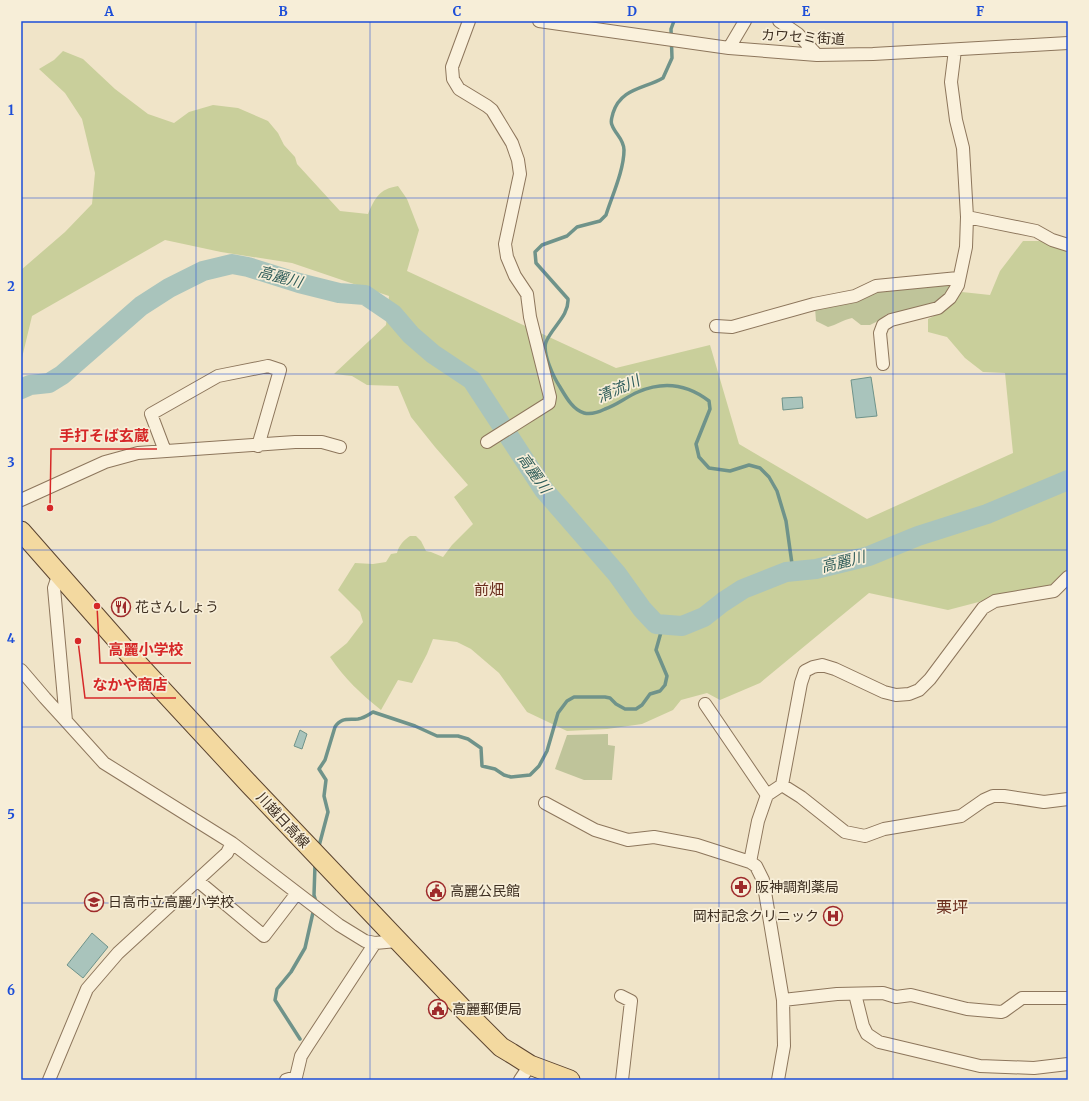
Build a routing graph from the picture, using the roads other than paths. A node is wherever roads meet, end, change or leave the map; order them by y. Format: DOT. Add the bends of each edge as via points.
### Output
graph roads {
  1 [pos="469,21"];
  2 [pos="539,21"];
  3 [pos="745,21"];
  4 [pos="779,21"];
  5 [pos="1068,43"];
  6 [pos="729,48"];
  7 [pos="955,50"];
  8 [pos="817,55"];
  9 [pos="967,217"];
  10 [pos="1068,245"];
  11 [pos="958,278"];
  12 [pos="716,326"];
  13 [pos="883,364"];
  14 [pos="487,442"];
  15 [pos="258,446"];
  16 [pos="340,447"];
  17 [pos="165,451"];
  18 [pos="21,500"];
  19 [pos="21,531"];
  20 [pos="59,573"];
  21 [pos="1068,577"];
  22 [pos="21,670"];
  23 [pos="705,704"];
  24 [pos="66,721"];
  25 [pos="782,785"];
  26 [pos="767,795"];
  27 [pos="1068,799"];
  28 [pos="545,804"];
  29 [pos="232,844"];
  30 [pos="750,862"];
  31 [pos="198,881"];
  32 [pos="297,893"];
  33 [pos="397,940"];
  34 [pos="375,943"];
  35 [pos="855,994"];
  36 [pos="621,996"];
  37 [pos="1068,998"];
  38 [pos="783,1000"];
  39 [pos="1068,1064"];
  40 [pos="525,1073"];
  41 [pos="49,1080"];
  42 [pos="286,1080"];
  43 [pos="570,1080"];
  44 [pos="622,1080"];
  45 [pos="778,1080"];
  1 -- 14 [label="street" via="452,66 453,79 459,89 492,110 512,143 518,160 520,174 505,244 506,252 515,276 527,294 530,317 550,397 549,403"];
  2 -- 6 [label="street, カワセミ街道"];
  3 -- 6 [label="street"];
  4 -- 8 [label="street" via="798,34"];
  5 -- 7 [label="street, カワセミ街道"];
  6 -- 8 [label="street, カワセミ街道"];
  7 -- 8 [label="street, カワセミ街道"];
  7 -- 9 [label="street" via="951,82 963,148"];
  9 -- 10 [label="street" via="1036,231"];
  9 -- 11 [label="street" via="966,247"];
  11 -- 12 [label="street" via="876,286 855,296 814,304 732,327"];
  11 -- 13 [label="street" via="958,285 950,298 938,308 890,320 883,325 880,333"];
  15 -- 16 [label="street" via="322,442"];
  15 -- 17 [label="street"];
  15 -- 17 [label="street" via="280,370 268,366 218,376 151,414"];
  17 -- 18 [label="street" via="124,456 105,462"];
  19 -- 20 [label="main road, 川越日高線"];
  20 -- 24 [label="street" via="54,588"];
  20 -- 33 [label="main road, 川越日高線" via="138,664"];
  21 -- 25 [label="street" via="1054,591 995,601 983,608 930,679 919,690 909,694 896,696 884,692 836,668 822,665 806,671 801,683"];
  22 -- 24 [label="street"];
  23 -- 26 [label="street"];
  24 -- 29 [label="street" via="104,763"];
  25 -- 26 [label="street"];
  25 -- 27 [label="street" via="845,832 865,836 884,829 961,816 993,796 1044,802"];
  26 -- 30 [label="street" via="758,821"];
  28 -- 30 [label="street" via="595,830 628,840 654,837 697,845"];
  29 -- 31 [label="street" via="227,854"];
  29 -- 32 [label="street"];
  30 -- 38 [label="street" via="756,866 763,880"];
  31 -- 32 [label="street" via="264,936"];
  31 -- 41 [label="street" via="118,953 87,989"];
  32 -- 34 [label="street" via="339,925 365,941"];
  33 -- 34 [label="street"];
  33 -- 40 [label="main road, 川越日高線"];
  34 -- 42 [label="street" via="308,1045 296,1077"];
  35 -- 37 [label="street" via="911,995 967,1009 1001,1012 1022,998"];
  35 -- 38 [label="street"];
  35 -- 39 [label="street" via="863,1026 867,1034 879,1042 980,1066 1034,1068"];
  36 -- 44 [label="street" via="631,1001"];
  38 -- 45 [label="street" via="784,1046"];
  40 -- 43 [label="main road, 川越日高線"];
}
